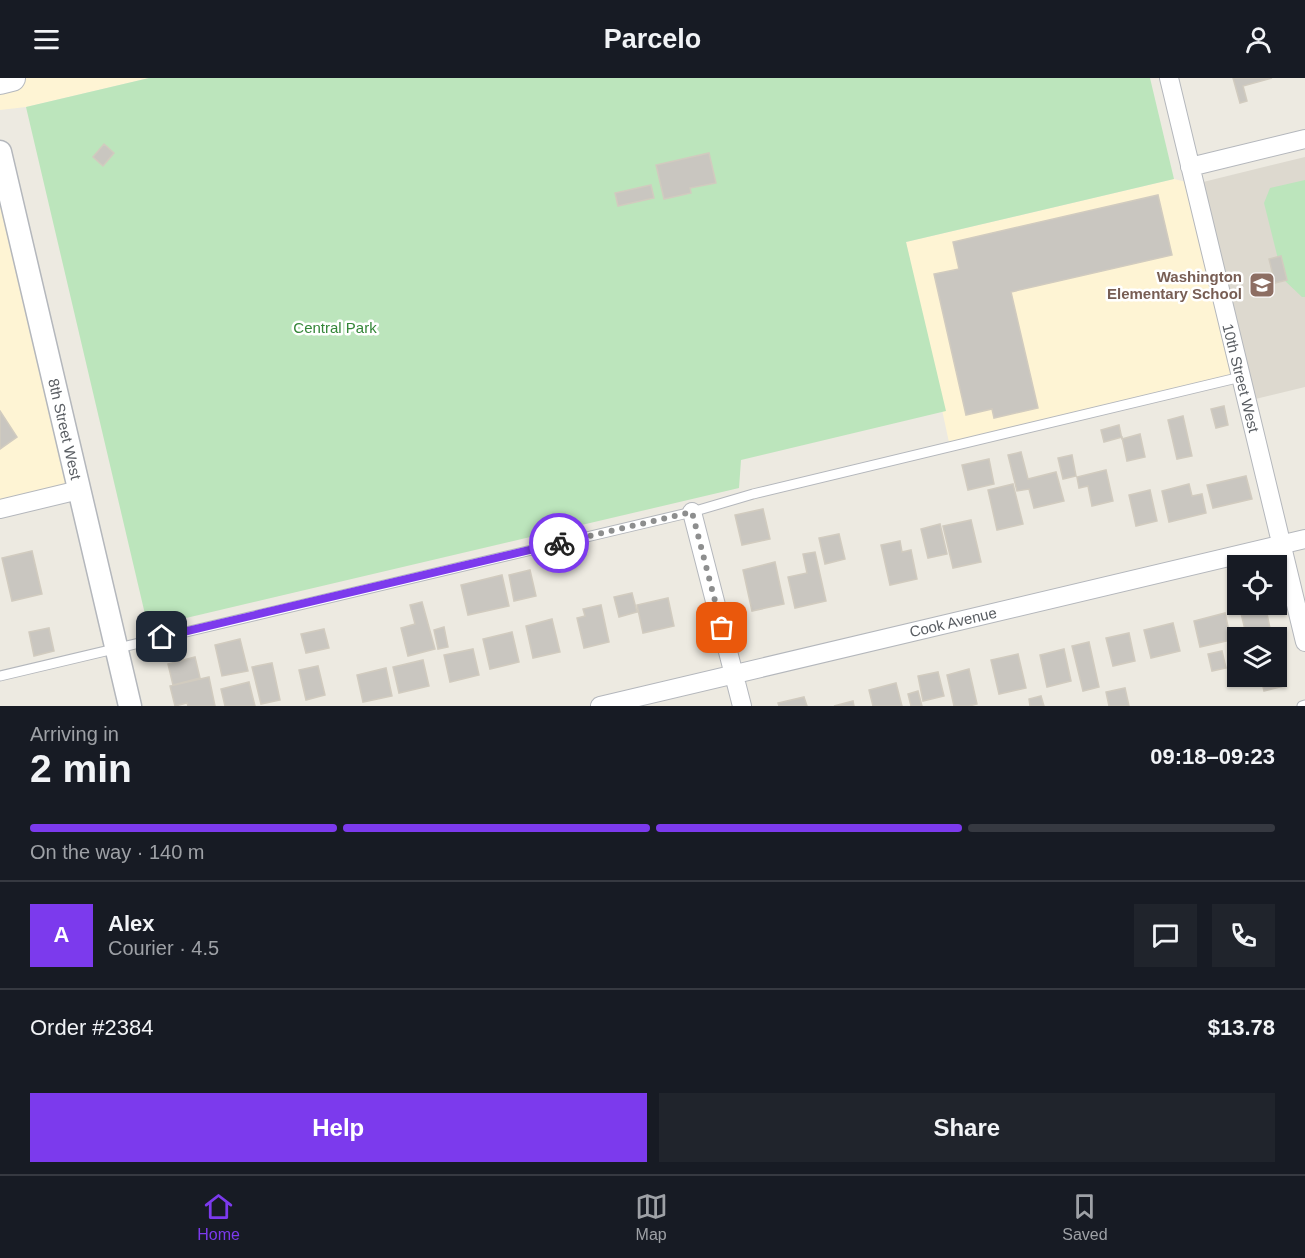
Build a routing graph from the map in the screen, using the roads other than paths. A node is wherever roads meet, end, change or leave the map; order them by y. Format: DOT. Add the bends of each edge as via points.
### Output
graph roads {
  1 [pos="12,78"];
  2 [pos="1169,78"];
  3 [pos="0,81"];
  4 [pos="1305,139"];
  5 [pos="0,152"];
  6 [pos="1190,167"];
  7 [pos="1241,377"];
  8 [pos="79,490"];
  9 [pos="0,508"];
  10 [pos="692,512"];
  11 [pos="1305,539"];
  12 [pos="1281,544"];
  13 [pos="1305,642"];
  14 [pos="116,648"];
  15 [pos="734,674"];
  16 [pos="0,676"];
  17 [pos="130,706"];
  18 [pos="600,706"];
  19 [pos="742,706"];
  1 -- 3 [label="main road"];
  2 -- 6 [label="street, 10th Street West"];
  4 -- 6 [label="street"];
  5 -- 8 [label="street, 8th Street West"];
  6 -- 7 [label="street, 10th Street West"];
  7 -- 10 [label="lane"];
  7 -- 12 [label="street, 10th Street West"];
  8 -- 9 [label="street"];
  8 -- 14 [label="street, 8th Street West"];
  10 -- 14 [label="lane"];
  10 -- 15 [label="street"];
  11 -- 12 [label="street, Cook Avenue"];
  12 -- 13 [label="street, 10th Street West"];
  12 -- 15 [label="street, Cook Avenue"];
  14 -- 16 [label="lane"];
  14 -- 17 [label="street, 8th Street West"];
  15 -- 18 [label="street, Cook Avenue"];
  15 -- 19 [label="street"];
}
